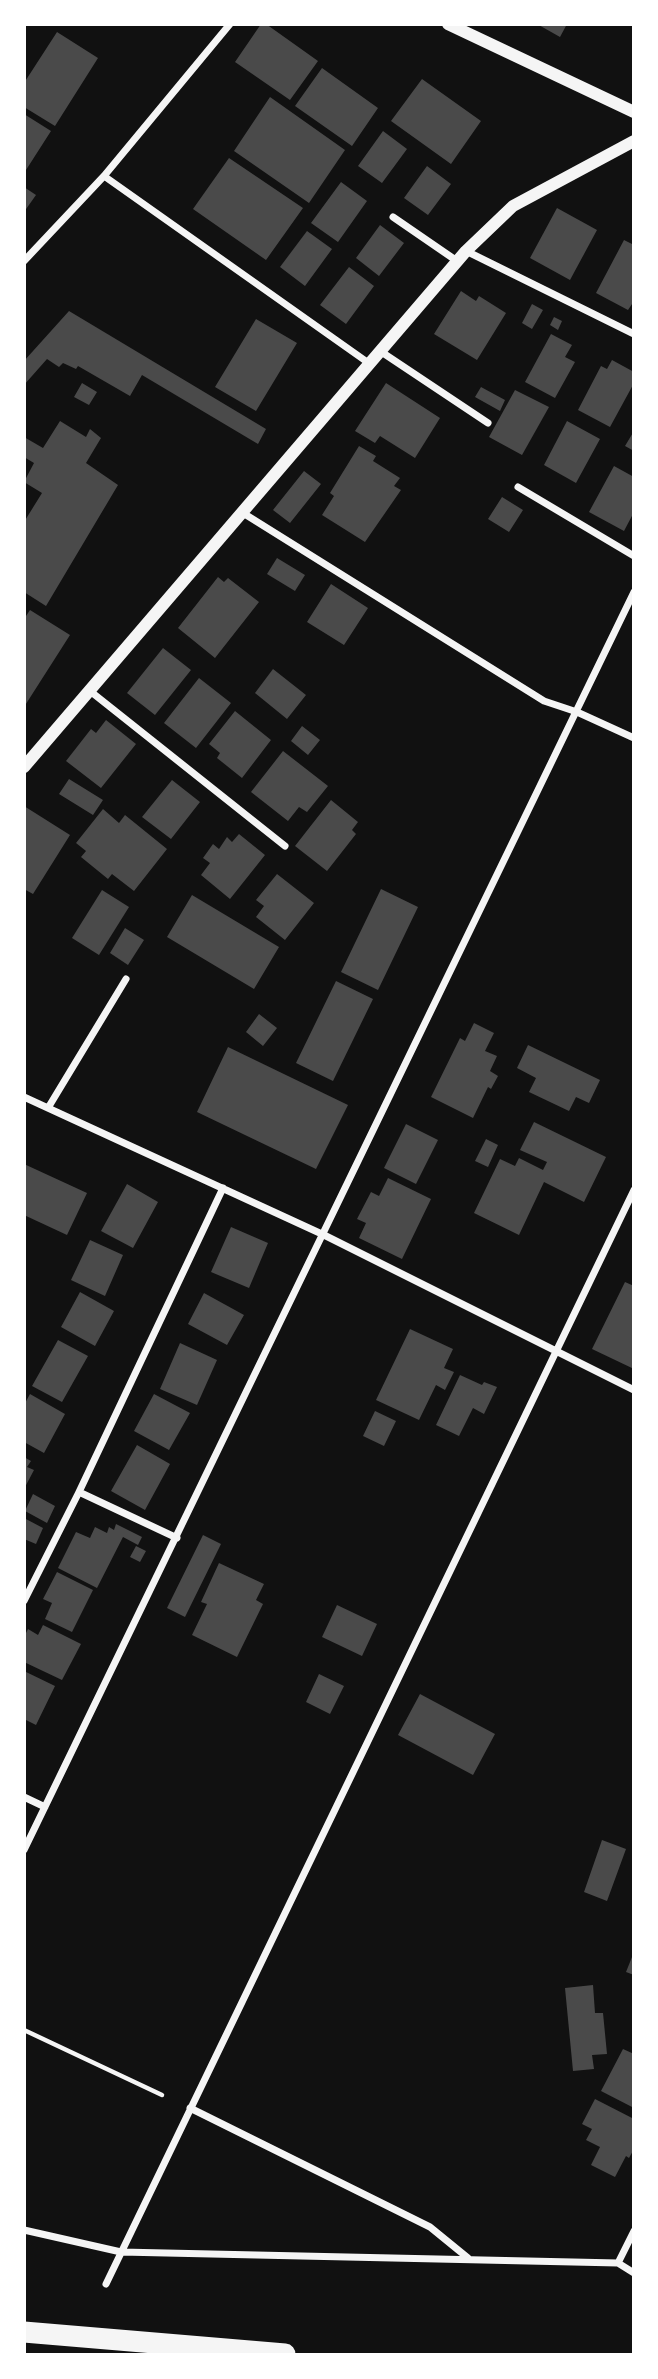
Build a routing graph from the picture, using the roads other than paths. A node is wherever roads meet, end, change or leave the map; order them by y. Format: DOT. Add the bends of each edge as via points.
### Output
graph roads {
  1 [pos="230,24"];
  2 [pos="449,24"];
  3 [pos="634,112"];
  4 [pos="634,141"];
  5 [pos="104,176"];
  6 [pos="393,217"];
  7 [pos="461,256"];
  8 [pos="24,261"];
  9 [pos="634,334"];
  10 [pos="380,351"];
  11 [pos="370,364"];
  12 [pos="488,423"];
  13 [pos="518,487"];
  14 [pos="243,513"];
  15 [pos="634,556"];
  16 [pos="634,592"];
  17 [pos="90,691"];
  18 [pos="577,712"];
  19 [pos="634,738"];
  20 [pos="24,767"];
  21 [pos="285,846"];
  22 [pos="126,979"];
  23 [pos="24,1097"];
  24 [pos="48,1108"];
  25 [pos="223,1188"];
  26 [pos="634,1190"];
  27 [pos="324,1235"];
  28 [pos="555,1351"];
  29 [pos="634,1390"];
  30 [pos="79,1492"];
  31 [pos="177,1538"];
  32 [pos="24,1601"];
  33 [pos="24,1797"];
  34 [pos="45,1807"];
  35 [pos="24,1850"];
  36 [pos="190,2108"];
  37 [pos="24,2230"];
  38 [pos="634,2231"];
  39 [pos="121,2252"];
  40 [pos="469,2259"];
  41 [pos="618,2263"];
  42 [pos="634,2273"];
  43 [pos="106,2284"];
  44 [pos="24,2332"];
  45 [pos="285,2354"];
  1 -- 5 [label="street"];
  2 -- 3 [label="street"];
  4 -- 7 [label="street" via="513,206"];
  5 -- 8 [label="street"];
  5 -- 11 [label="street"];
  6 -- 7 [label="street"];
  7 -- 9 [label="street"];
  7 -- 10 [label="street"];
  10 -- 11 [label="street"];
  10 -- 12 [label="street"];
  11 -- 14 [label="street"];
  13 -- 15 [label="street"];
  14 -- 17 [label="street"];
  14 -- 18 [label="street" via="544,701"];
  16 -- 18 [label="street"];
  17 -- 20 [label="street"];
  17 -- 21 [label="street"];
  18 -- 19 [label="street"];
  18 -- 27 [label="street"];
  22 -- 24 [label="street"];
  23 -- 24 [label="street"];
  24 -- 25 [label="street"];
  25 -- 27 [label="street"];
  25 -- 30 [label="street"];
  26 -- 28 [label="street"];
  27 -- 28 [label="street"];
  27 -- 31 [label="street"];
  28 -- 29 [label="street"];
  28 -- 36 [label="street"];
  30 -- 31 [label="street"];
  30 -- 32 [label="street"];
  31 -- 34 [label="street"];
  33 -- 34 [label="street"];
  34 -- 35 [label="street"];
  36 -- 39 [label="street"];
  36 -- 40 [label="street" via="430,2227"];
  37 -- 39 [label="street"];
  38 -- 41 [label="street"];
  39 -- 40 [label="street"];
  39 -- 43 [label="street"];
  40 -- 41 [label="street"];
  41 -- 42 [label="street"];
  44 -- 45 [label="highway"];
}
